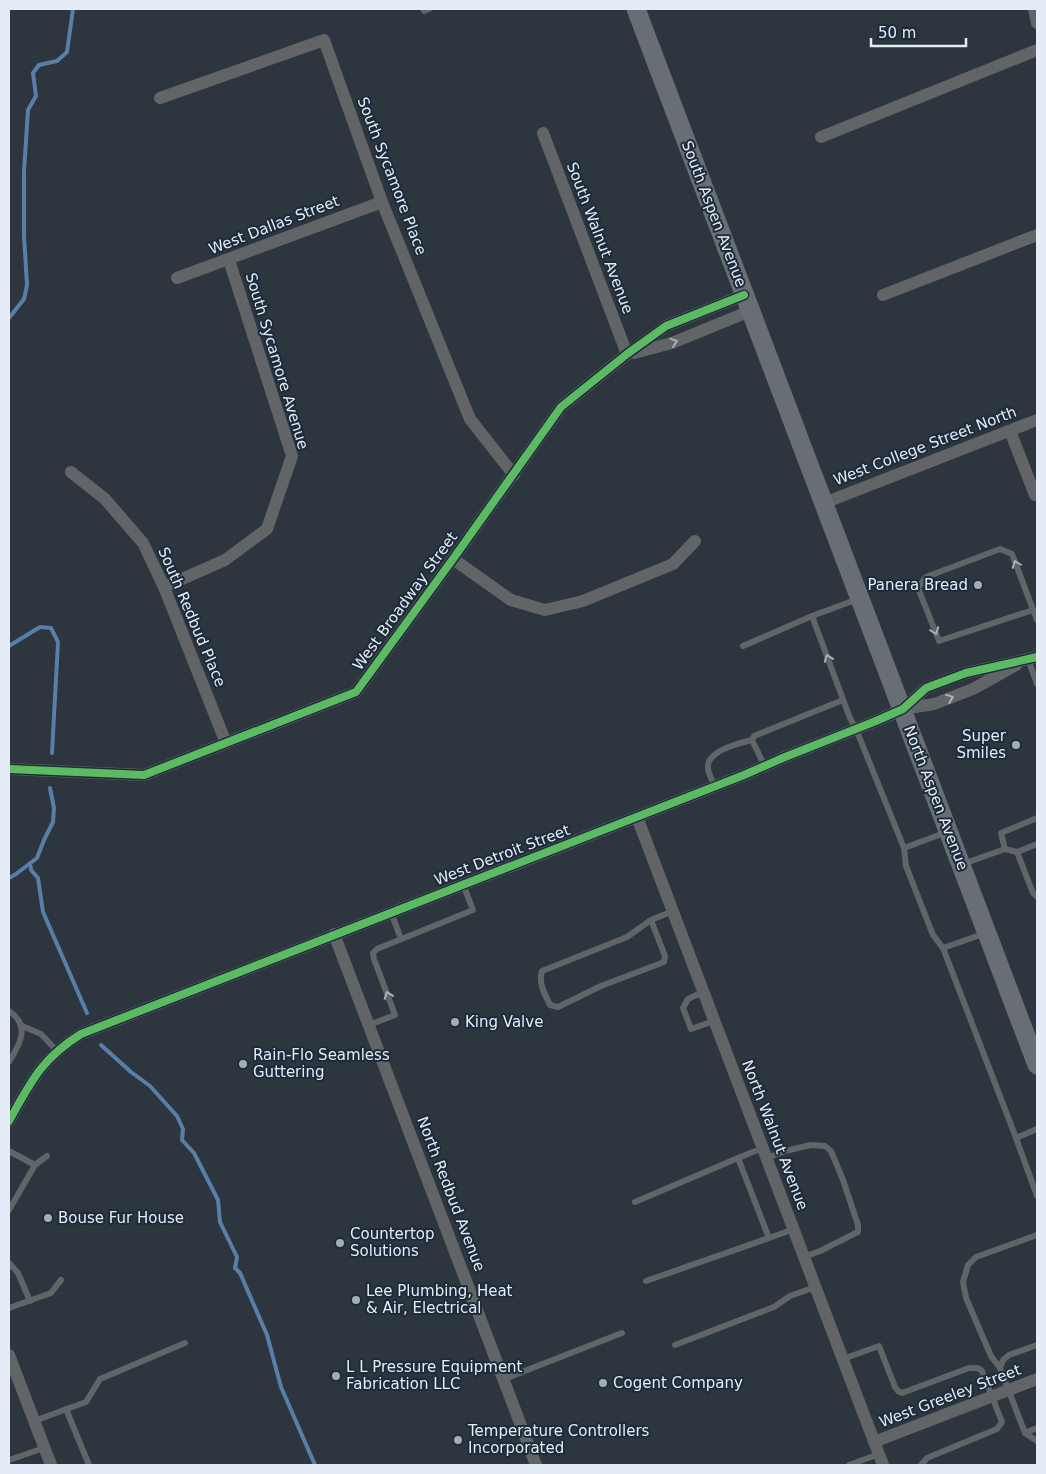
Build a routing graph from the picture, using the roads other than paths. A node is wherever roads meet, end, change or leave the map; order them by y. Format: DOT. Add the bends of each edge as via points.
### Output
graph roads {
  1 [pos="423,9"];
  2 [pos="429,9"];
  3 [pos="636,9"];
  4 [pos="1034,9"];
  5 [pos="1037,24"];
  6 [pos="1037,50"];
  7 [pos="160,98"];
  8 [pos="542,134"];
  9 [pos="821,137"];
  10 [pos="382,202"];
  11 [pos="1037,235"];
  12 [pos="229,260"];
  13 [pos="177,278"];
  14 [pos="883,295"];
  15 [pos="747,303"];
  16 [pos="627,354"];
  17 [pos="1037,420"];
  18 [pos="1010,431"];
  19 [pos="71,472"];
  20 [pos="514,475"];
  21 [pos="1035,495"];
  22 [pos="824,503"];
  23 [pos="695,541"];
  24 [pos="453,559"];
  25 [pos="164,587"];
  26 [pos="860,598"];
  27 [pos="1033,610"];
  28 [pos="812,616"];
  29 [pos="1037,620"];
  30 [pos="743,646"];
  31 [pos="1032,658"];
  32 [pos="1037,684"];
  33 [pos="843,700"];
  34 [pos="902,709"];
  35 [pos="856,729"];
  36 [pos="752,740"];
  37 [pos="226,743"];
  38 [pos="765,767"];
  39 [pos="9,769"];
  40 [pos="715,787"];
  41 [pos="637,817"];
  42 [pos="1037,818"];
  43 [pos="949,831"];
  44 [pos="1037,844"];
  45 [pos="904,848"];
  46 [pos="1005,849"];
  47 [pos="1017,852"];
  48 [pos="962,865"];
  49 [pos="463,884"];
  50 [pos="1037,897"];
  51 [pos="673,911"];
  52 [pos="391,912"];
  53 [pos="651,920"];
  54 [pos="987,932"];
  55 [pos="334,934"];
  56 [pos="401,939"];
  57 [pos="943,948"];
  58 [pos="703,992"];
  59 [pos="9,1011"];
  60 [pos="714,1021"];
  61 [pos="369,1025"];
  62 [pos="22,1026"];
  63 [pos="57,1051"];
  64 [pos="9,1062"];
  65 [pos="1037,1064"];
  66 [pos="9,1121"];
  67 [pos="1037,1129"];
  68 [pos="1016,1138"];
  69 [pos="9,1151"];
  70 [pos="765,1153"];
  71 [pos="47,1156"];
  72 [pos="738,1158"];
  73 [pos="35,1165"];
  74 [pos="1037,1196"];
  75 [pos="635,1202"];
  76 [pos="9,1210"];
  77 [pos="794,1229"];
  78 [pos="1037,1235"];
  79 [pos="769,1238"];
  80 [pos="804,1257"];
  81 [pos="9,1263"];
  82 [pos="61,1280"];
  83 [pos="646,1281"];
  84 [pos="815,1287"];
  85 [pos="30,1300"];
  86 [pos="9,1308"];
  87 [pos="622,1333"];
  88 [pos="185,1343"];
  89 [pos="675,1345"];
  90 [pos="1037,1345"];
  91 [pos="9,1355"];
  92 [pos="842,1360"];
  93 [pos="1000,1368"];
  94 [pos="504,1379"];
  95 [pos="1037,1379"];
  96 [pos="1008,1390"];
  97 [pos="992,1397"];
  98 [pos="66,1409"];
  99 [pos="34,1421"];
  100 [pos="1037,1428"];
  101 [pos="1025,1433"];
  102 [pos="1037,1441"];
  103 [pos="44,1448"];
  104 [pos="879,1454"];
  105 [pos="9,1460"];
  106 [pos="51,1465"];
  107 [pos="89,1465"];
  108 [pos="536,1465"];
  109 [pos="849,1465"];
  110 [pos="921,1465"];
  1 -- 2 [label="lane"];
  3 -- 15 [label="main road, South Aspen Avenue"];
  4 -- 5 [label="street"];
  6 -- 9 [label="street"];
  7 -- 10 [label="street, South Sycamore Place" via="324,40"];
  8 -- 16 [label="street, South Walnut Avenue"];
  10 -- 12 [label="street, West Dallas Street"];
  10 -- 20 [label="street, South Sycamore Place" via="470,419"];
  11 -- 14 [label="street"];
  12 -- 13 [label="street, West Dallas Street"];
  12 -- 25 [label="street, South Sycamore Avenue" via="292,456 267,529 225,560"];
  16 -- 15 [label="street, West Broadway Street, one-way" via="672,343"];
  15 -- 16 [label="street, West Broadway Street" via="666,326"];
  15 -- 22 [label="main road, South Aspen Avenue"];
  16 -- 20 [label="street, West Broadway Street" via="561,407"];
  17 -- 18 [label="street, West College Street North"];
  18 -- 21 [label="street"];
  18 -- 22 [label="street, West College Street North"];
  19 -- 25 [label="street, South Redbud Place" via="105,499 143,542"];
  20 -- 24 [label="street, West Broadway Street"];
  22 -- 26 [label="main road, North Aspen Avenue"];
  23 -- 24 [label="street" via="673,564 583,601 545,610 511,600"];
  24 -- 37 [label="street, West Broadway Street" via="356,692"];
  25 -- 37 [label="street, South Redbud Place"];
  26 -- 28 [label="lane"];
  26 -- 34 [label="main road, North Aspen Avenue"];
  27 -- 27 [label="lane, one-way" via="1012,554 1000,549 926,577 918,588 939,641"];
  27 -- 29 [label="lane"];
  28 -- 30 [label="lane"];
  33 -- 28 [label="lane, one-way"];
  31 -- 32 [label="lane"];
  34 -- 31 [label="street, West Detroit Street, one-way" via="934,704 973,689"];
  31 -- 34 [label="street, West Detroit Street" via="966,673 926,688"];
  33 -- 35 [label="lane"];
  33 -- 36 [label="lane" via="754,736"];
  34 -- 35 [label="street, West Detroit Street"];
  34 -- 43 [label="main road, North Aspen Avenue"];
  35 -- 38 [label="street, West Detroit Street"];
  35 -- 45 [label="lane"];
  36 -- 38 [label="lane"];
  36 -- 40 [label="lane" via="726,748 711,758 708,768"];
  37 -- 39 [label="street, West Broadway Street" via="144,775"];
  38 -- 40 [label="street, West Detroit Street"];
  40 -- 41 [label="street, West Detroit Street"];
  41 -- 49 [label="street, West Detroit Street"];
  41 -- 51 [label="street, North Walnut Avenue"];
  42 -- 46 [label="lane" via="1000,833"];
  43 -- 45 [label="lane"];
  43 -- 48 [label="main road, North Aspen Avenue"];
  44 -- 47 [label="lane"];
  45 -- 57 [label="lane" via="906,866 933,935"];
  46 -- 47 [label="lane"];
  46 -- 48 [label="lane"];
  47 -- 50 [label="lane"];
  48 -- 54 [label="main road, North Aspen Avenue"];
  49 -- 52 [label="street, West Detroit Street"];
  49 -- 56 [label="lane" via="473,910"];
  51 -- 53 [label="lane"];
  51 -- 58 [label="street, North Walnut Avenue"];
  52 -- 55 [label="street, West Detroit Street"];
  52 -- 56 [label="lane"];
  53 -- 53 [label="lane" via="627,937 542,971 541,987 550,1004 558,1007 601,986 664,962 665,956"];
  54 -- 57 [label="lane"];
  54 -- 65 [label="main road, North Aspen Avenue"];
  55 -- 61 [label="street, North Redbud Avenue"];
  55 -- 63 [label="street, West Detroit Street" via="90,1030"];
  61 -- 56 [label="lane, one-way" via="395,1015 373,953"];
  57 -- 68 [label="lane"];
  58 -- 60 [label="street, North Walnut Avenue"];
  58 -- 60 [label="lane" via="688,999 683,1008 691,1029"];
  59 -- 62 [label="lane" via="17,1016"];
  60 -- 70 [label="street, North Walnut Avenue"];
  61 -- 94 [label="street, North Redbud Avenue"];
  62 -- 63 [label="lane" via="41,1034"];
  62 -- 64 [label="lane" via="20,1045"];
  63 -- 66 [label="street, West Detroit Street" via="33,1078"];
  67 -- 68 [label="lane"];
  68 -- 74 [label="lane"];
  69 -- 73 [label="lane"];
  70 -- 72 [label="lane"];
  70 -- 77 [label="street, North Walnut Avenue"];
  70 -- 80 [label="lane" via="811,1145 824,1146 831,1151 843,1180 858,1232"];
  71 -- 73 [label="lane"];
  72 -- 75 [label="lane"];
  72 -- 79 [label="lane"];
  73 -- 76 [label="lane"];
  77 -- 79 [label="lane"];
  77 -- 80 [label="street, North Walnut Avenue"];
  78 -- 93 [label="lane" via="976,1257 968,1265 964,1282 966,1298 991,1356"];
  79 -- 83 [label="lane"];
  80 -- 84 [label="street, North Walnut Avenue"];
  81 -- 85 [label="lane" via="18,1273"];
  82 -- 85 [label="lane" via="51,1293"];
  84 -- 89 [label="lane" via="790,1296 774,1307"];
  84 -- 92 [label="street, North Walnut Avenue"];
  85 -- 86 [label="lane"];
  87 -- 94 [label="lane"];
  88 -- 98 [label="lane" via="100,1379 86,1402"];
  90 -- 93 [label="lane" via="1009,1355"];
  91 -- 99 [label="street"];
  92 -- 97 [label="lane" via="879,1346 895,1387 902,1393 974,1367 982,1371"];
  92 -- 104 [label="street, North Walnut Avenue"];
  93 -- 96 [label="lane"];
  94 -- 108 [label="street, North Redbud Avenue"];
  95 -- 96 [label="street, West Greeley Street"];
  96 -- 97 [label="street, West Greeley Street"];
  96 -- 101 [label="lane"];
  97 -- 104 [label="street, West Greeley Street"];
  97 -- 110 [label="lane" via="1002,1422 997,1429 927,1458"];
  98 -- 99 [label="lane"];
  98 -- 107 [label="lane"];
  99 -- 103 [label="street"];
  100 -- 101 [label="lane"];
  101 -- 102 [label="lane"];
  103 -- 105 [label="lane"];
  103 -- 106 [label="street"];
  104 -- 109 [label="lane"];
}
